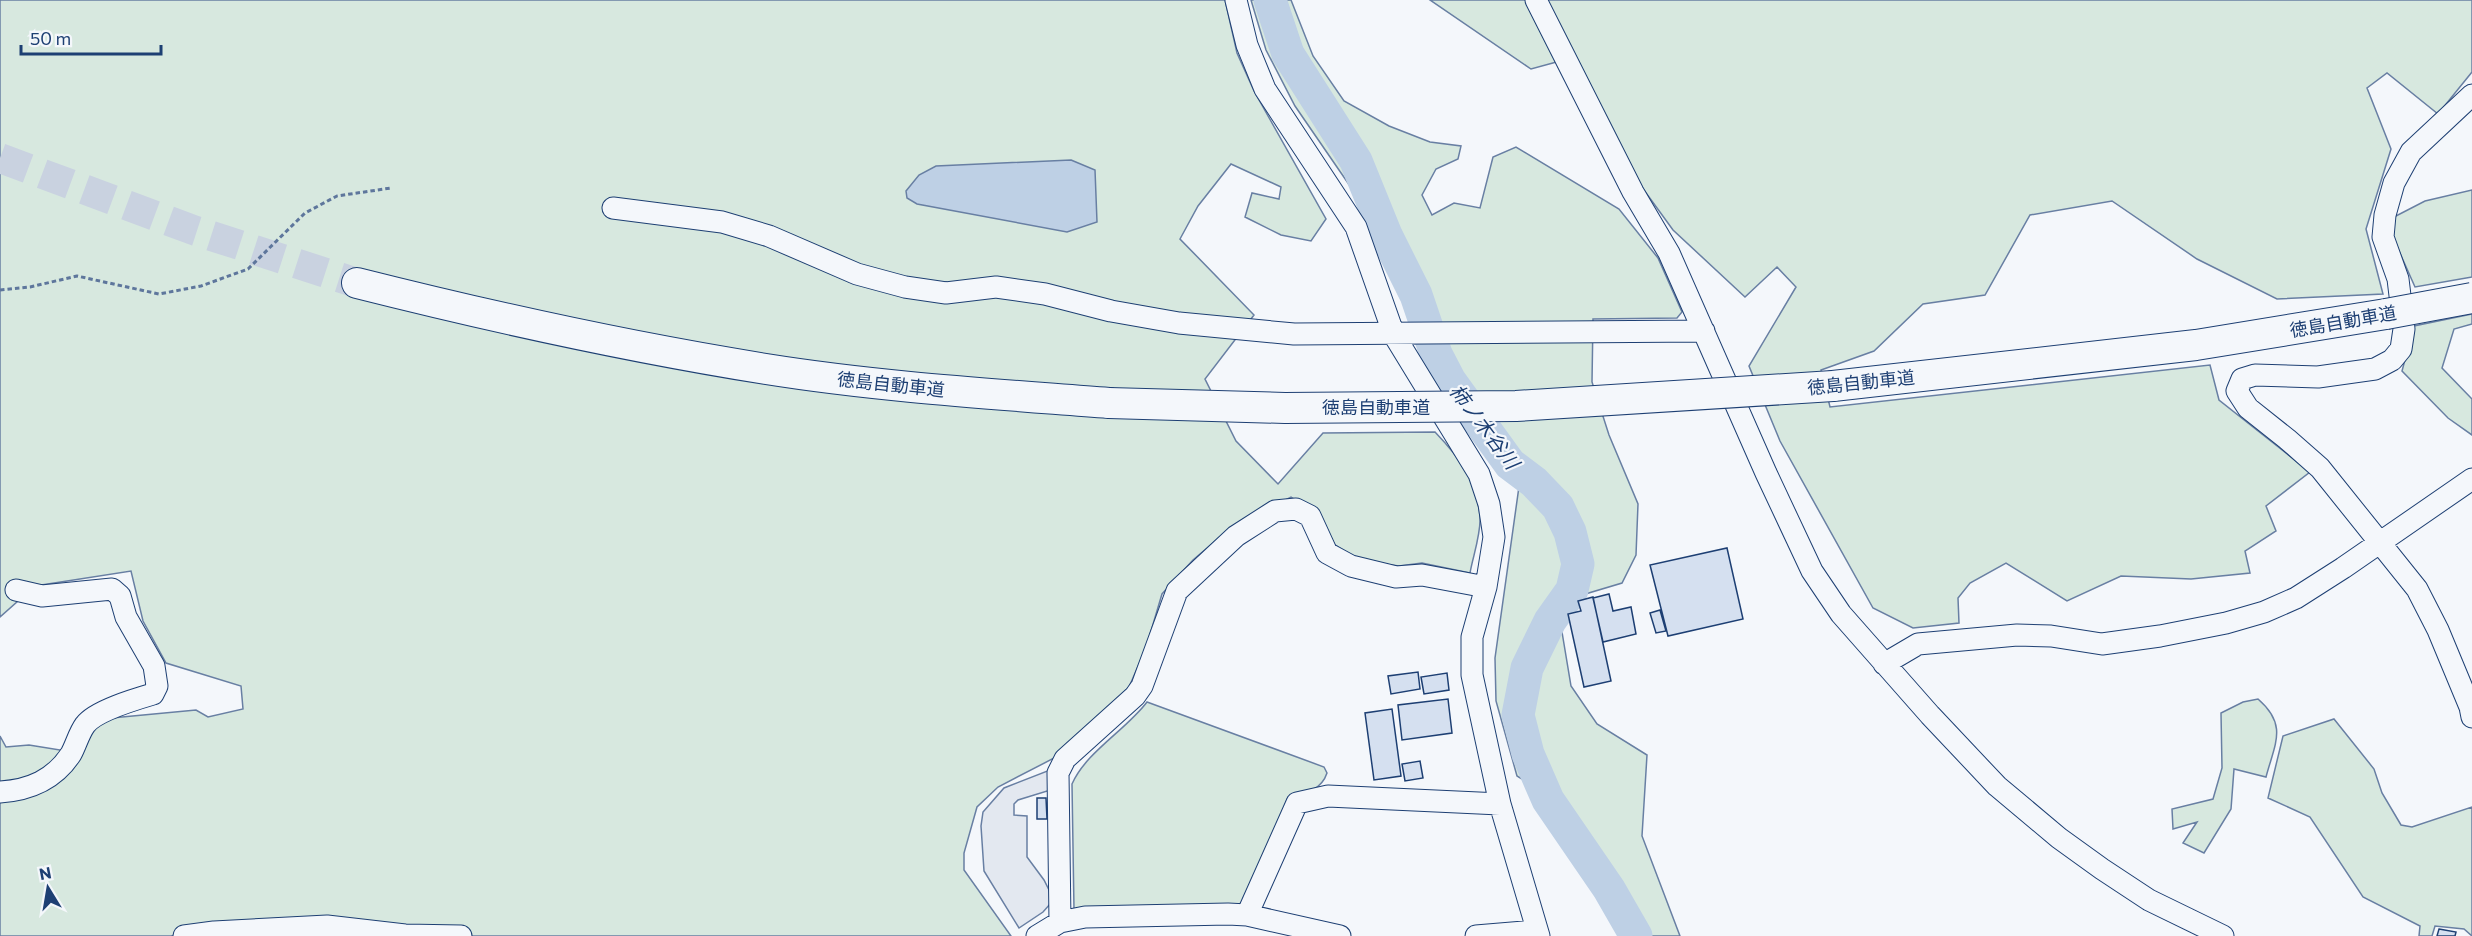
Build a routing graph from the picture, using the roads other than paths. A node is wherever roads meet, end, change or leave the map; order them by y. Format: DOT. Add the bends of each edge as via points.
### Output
graph roads {
  1 [pos="1236,0"];
  2 [pos="1536,0"];
  3 [pos="2472,95"];
  4 [pos="613,208"];
  5 [pos="357,283"];
  6 [pos="2472,298"];
  7 [pos="1704,331"];
  8 [pos="1394,335"];
  9 [pos="2472,479"];
  10 [pos="2380,544"];
  11 [pos="1485,587"];
  12 [pos="16,590"];
  13 [pos="1884,664"];
  14 [pos="2472,717"];
  15 [pos="0,792"];
  16 [pos="1500,804"];
  17 [pos="1247,915"];
  18 [pos="1060,922"];
  19 [pos="1538,933"];
  20 [pos="184,936"];
  21 [pos="461,936"];
  22 [pos="1037,936"];
  23 [pos="1340,936"];
  24 [pos="1476,936"];
  25 [pos="2223,936"];
  1 -- 8 [label="street" via="1247,45 1265,88 1356,227"];
  2 -- 7 [label="street" via="1633,192 1669,253"];
  3 -- 10 [label="street" via="2411,152 2394,183 2385,215 2383,237 2398,279 2404,329 2401,349 2376,369 2318,377 2255,375 2242,379 2237,390 2248,408 2320,468"];
  4 -- 8 [label="street" via="722,222 769,236 857,274 904,287 946,293 996,287 1179,323 1282,333"];
  5 -- 6 [label="highway, 徳島自動車道, bridge" via="483,315 767,369 932,389 1109,403 1285,408 1516,406 1833,386 2196,345"];
  7 -- 8 [label="street"];
  7 -- 13 [label="street" via="1812,571 1840,614"];
  8 -- 11 [label="street" via="1479,474 1494,537"];
  9 -- 10 [label="street"];
  10 -- 13 [label="street" via="2296,598 2226,623 2102,644 2017,635 1918,644"];
  10 -- 14 [label="street" via="2417,590 2438,630"];
  11 -- 16 [label="street" via="1472,637 1472,675"];
  11 -- 18 [label="street" via="1422,575 1395,577 1351,566 1327,553 1310,516 1296,509 1275,511 1236,536 1178,591 1135,696 1065,759 1058,773"];
  12 -- 15 [label="street" via="42,596 112,589 120,596 126,617 154,666 157,686 153,694 116,706 86,723 52,777 24,789"];
  13 -- 25 [label="street" via="1997,786 2059,838 2149,900"];
  16 -- 17 [label="street" via="1328,796 1297,803"];
  16 -- 19 [label="street"];
  17 -- 18 [label="street" via="1085,917"];
  17 -- 23 [label="street"];
  18 -- 22 [label="street"];
  19 -- 24 [label="street"];
  20 -- 21 [label="street" via="327,926"];
}
